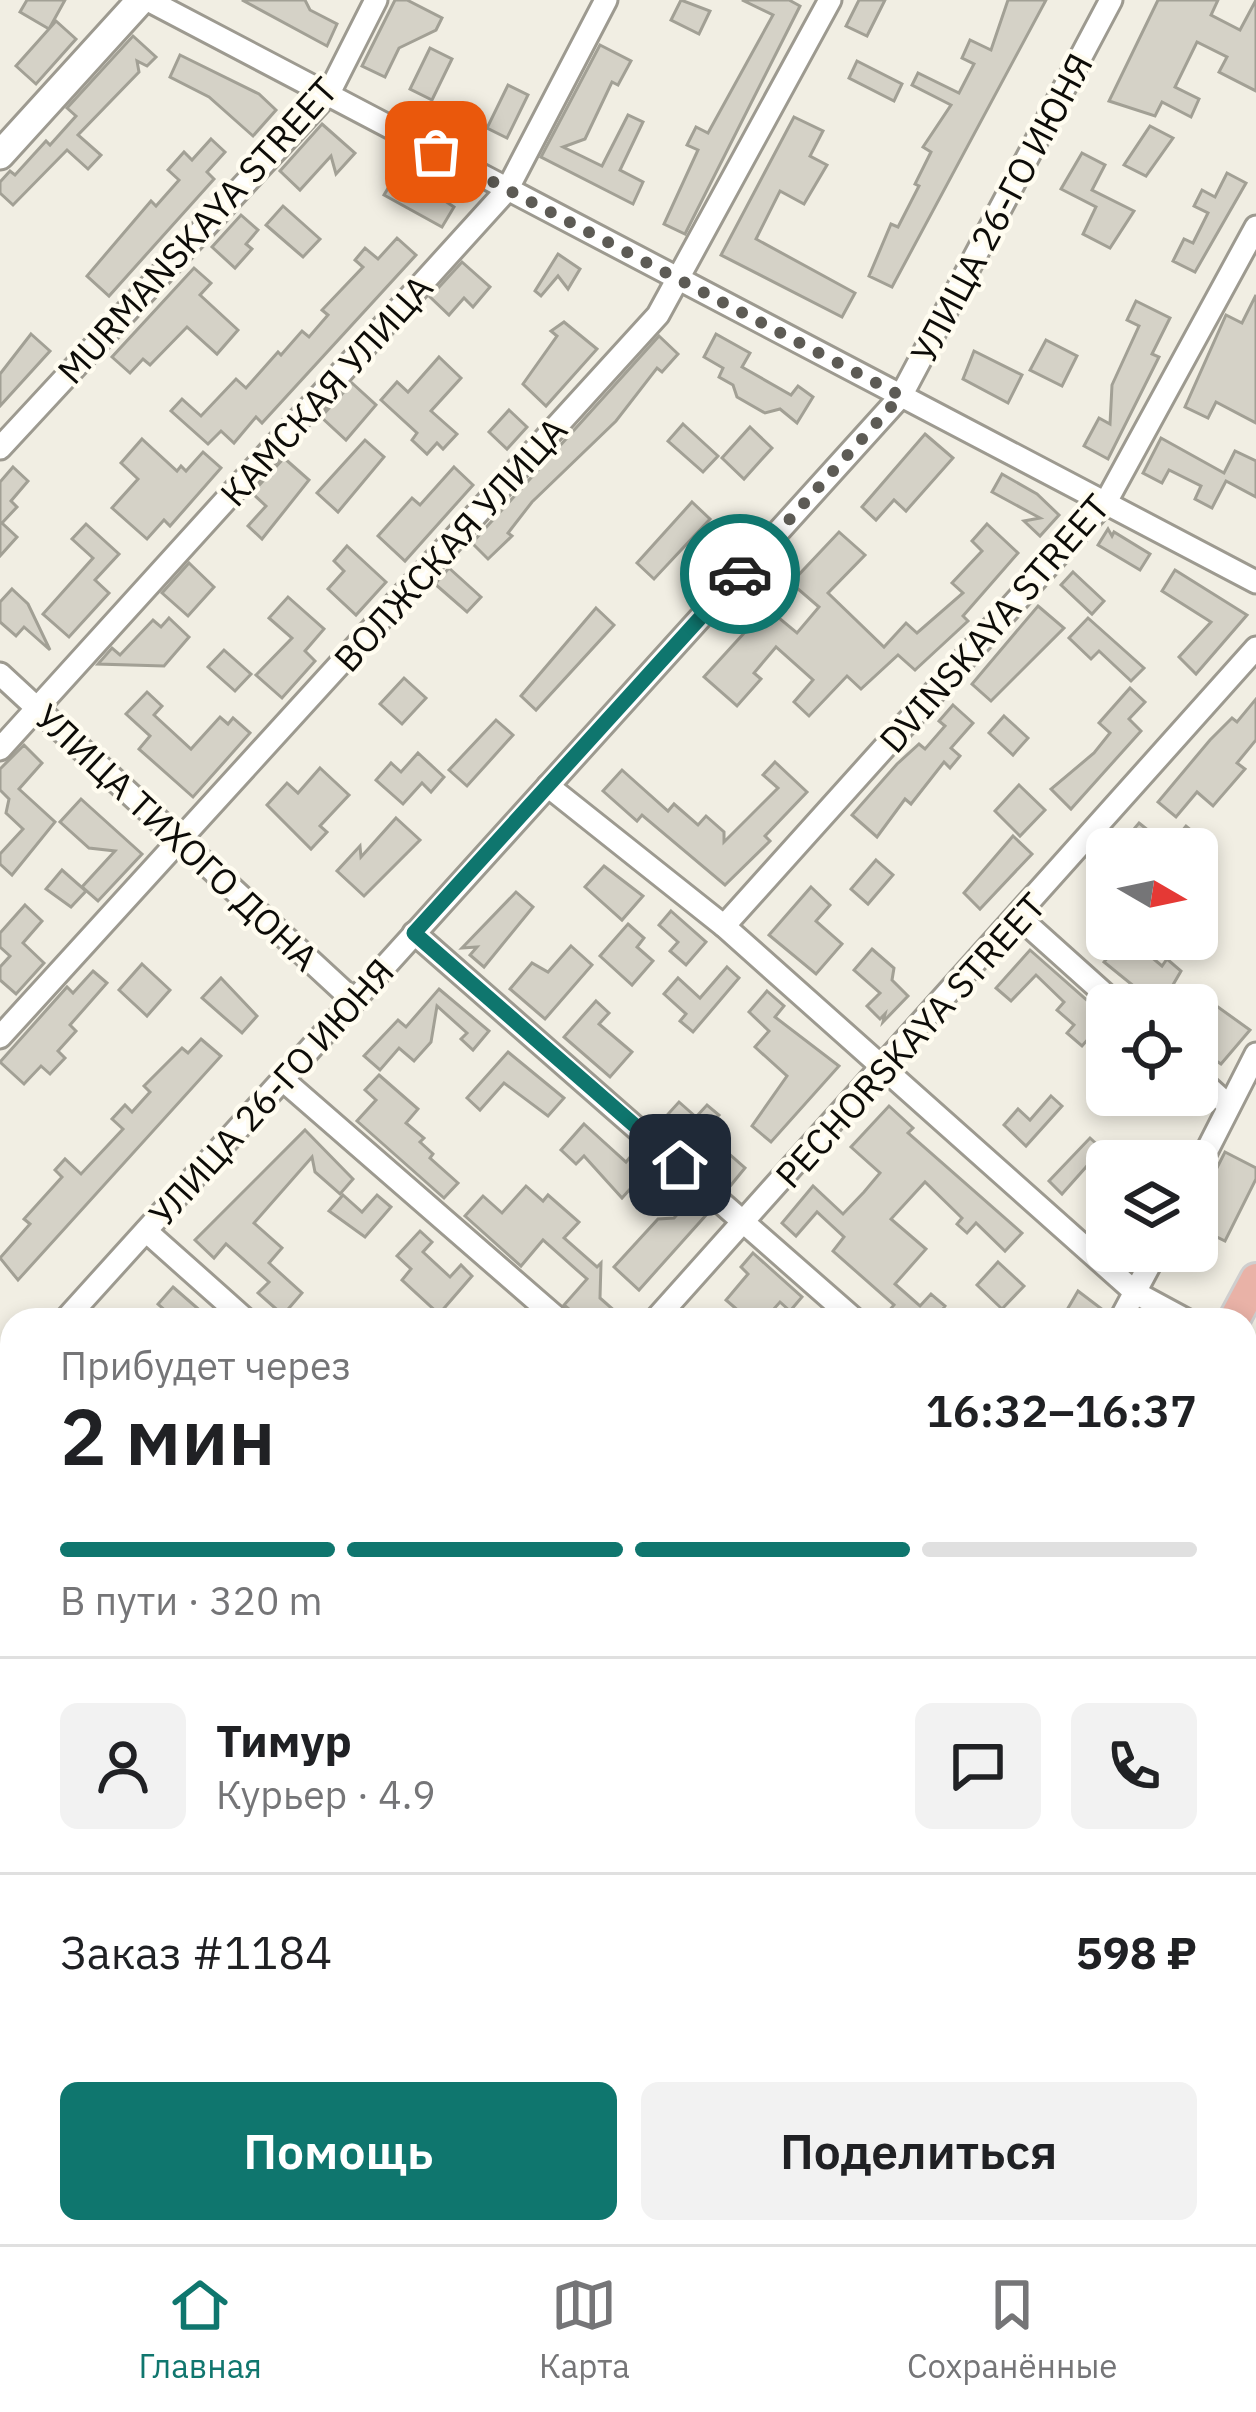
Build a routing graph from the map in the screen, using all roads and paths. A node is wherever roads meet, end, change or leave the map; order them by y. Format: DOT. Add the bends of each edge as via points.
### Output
graph roads {
  1 [pos="145,0"];
  2 [pos="376,0"];
  3 [pos="605,0"];
  4 [pos="830,0"];
  5 [pos="1111,0"];
  6 [pos="329,93"];
  7 [pos="0,155"];
  8 [pos="507,190"];
  9 [pos="1256,227"];
  10 [pos="678,283"];
  11 [pos="901,396"];
  12 [pos="0,448"];
  13 [pos="1107,500"];
  14 [pos="1256,582"];
  15 [pos="1256,648"];
  16 [pos="0,674"];
  17 [pos="37,708"];
  18 [pos="0,748"];
  19 [pos="548,786"];
  20 [pos="179,842"];
  21 [pos="1019,918"];
  22 [pos="724,926"];
  23 [pos="414,933"];
  24 [pos="1093,984"];
  25 [pos="353,1001"];
  26 [pos="0,1037"];
  27 [pos="1256,1054"];
  28 [pos="884,1066"];
  29 [pos="282,1079"];
  30 [pos="1218,1096"];
  31 [pos="1229,1106"];
  32 [pos="1212,1140"];
  33 [pos="746,1223"];
  34 [pos="146,1231"];
  35 [pos="1146,1272"];
  36 [pos="1256,1279"];
  37 [pos="1136,1293"];
  38 [pos="75,1308"];
  39 [pos="233,1308"];
  40 [pos="545,1308"];
  41 [pos="666,1308"];
  42 [pos="842,1308"];
  43 [pos="1127,1308"];
  44 [pos="1164,1308"];
  45 [pos="1240,1308"];
  1 -- 6 [label="street"];
  1 -- 7 [label="street"];
  2 -- 6 [label="street, MURMANSKAYA STREET"];
  3 -- 8 [label="street, КАМСКАЯ УЛИЦА"];
  4 -- 10 [label="street, ВОЛЖСКАЯ УЛИЦА"];
  5 -- 11 [label="street, УЛИЦА 26-ГО ИЮНЯ"];
  6 -- 8 [label="street"];
  6 -- 12 [label="street, MURMANSKAYA STREET"];
  8 -- 10 [label="street"];
  8 -- 17 [label="street, КАМСКАЯ УЛИЦА"];
  9 -- 13 [label="street, DVINSKAYA STREET"];
  10 -- 11 [label="street"];
  10 -- 20 [label="street, ВОЛЖСКАЯ УЛИЦА" via="658,315"];
  11 -- 13 [label="street"];
  11 -- 19 [label="street, УЛИЦА 26-ГО ИЮНЯ"];
  13 -- 14 [label="street"];
  13 -- 22 [label="street, DVINSKAYA STREET"];
  15 -- 21 [label="street, PECHORSKAYA STREET"];
  16 -- 17 [label="street, УЛИЦА ТИХОГО ДОНА"];
  17 -- 18 [label="street, КАМСКАЯ УЛИЦА"];
  17 -- 20 [label="street, УЛИЦА ТИХОГО ДОНА"];
  19 -- 22 [label="street"];
  19 -- 23 [label="street, УЛИЦА 26-ГО ИЮНЯ"];
  20 -- 25 [label="street, УЛИЦА ТИХОГО ДОНА"];
  20 -- 26 [label="street, ВОЛЖСКАЯ УЛИЦА"];
  21 -- 24 [label="street"];
  21 -- 28 [label="street, PECHORSKAYA STREET"];
  22 -- 28 [label="street"];
  23 -- 25 [label="street, УЛИЦА 26-ГО ИЮНЯ"];
  23 -- 33 [label="street"];
  25 -- 29 [label="street, УЛИЦА 26-ГО ИЮНЯ"];
  27 -- 31 [label="street"];
  28 -- 33 [label="street, PECHORSKAYA STREET"];
  28 -- 37 [label="street"];
  29 -- 34 [label="street, УЛИЦА 26-ГО ИЮНЯ"];
  29 -- 40 [label="street"];
  30 -- 31 [label="street"];
  31 -- 32 [label="street"];
  33 -- 41 [label="street, PECHORSKAYA STREET"];
  33 -- 42 [label="street"];
  34 -- 38 [label="street, УЛИЦА 26-ГО ИЮНЯ"];
  34 -- 39 [label="street"];
  35 -- 37 [label="street"];
  36 -- 45 [label="main road"];
  37 -- 43 [label="street"];
  37 -- 44 [label="street"];
}
